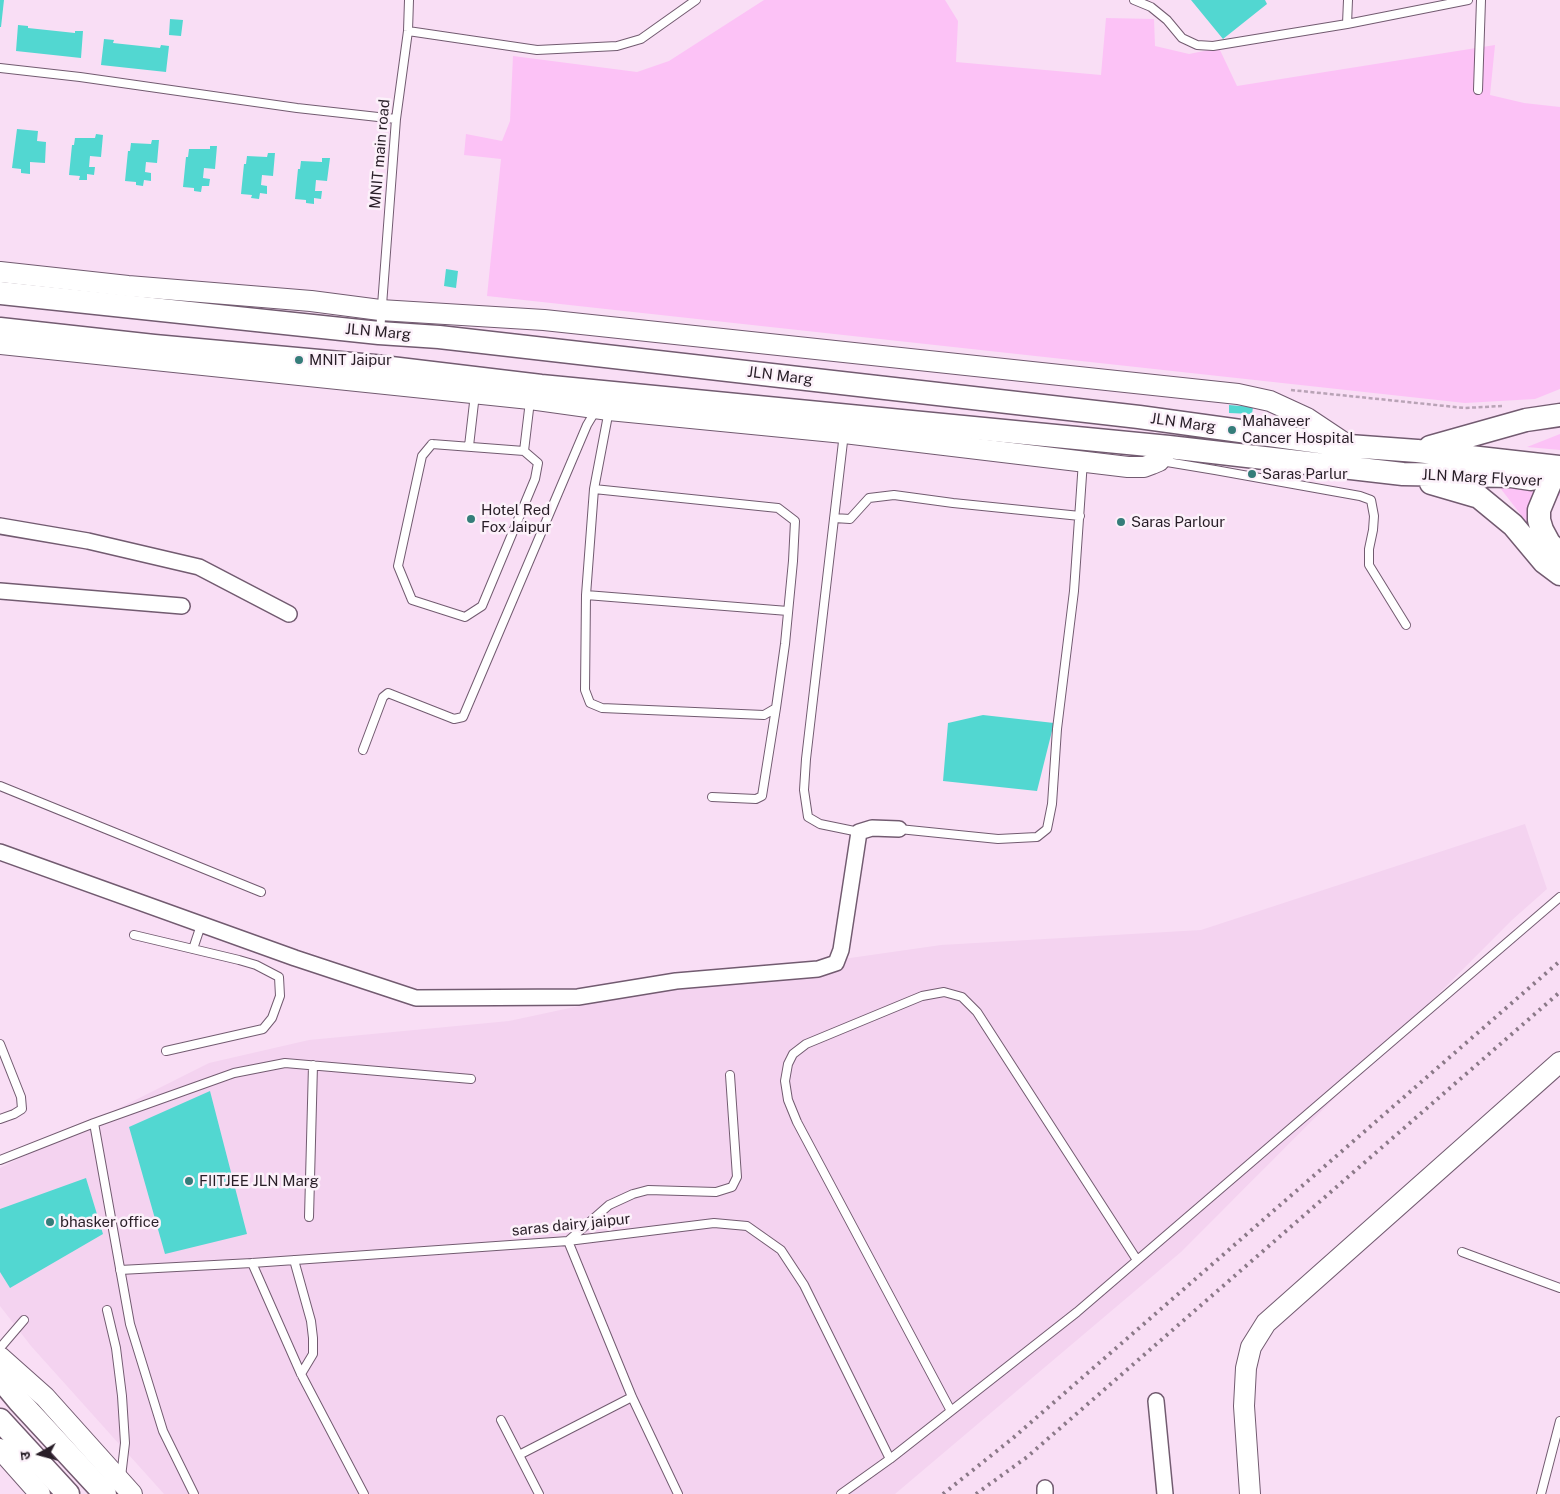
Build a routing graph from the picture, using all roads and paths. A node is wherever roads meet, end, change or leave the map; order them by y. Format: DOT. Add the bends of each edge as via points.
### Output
graph roads {
  1 [pos="409,0"];
  2 [pos="696,0"];
  3 [pos="1134,0"];
  4 [pos="1348,0"];
  5 [pos="1468,0"];
  6 [pos="1481,0"];
  7 [pos="1347,24"];
  8 [pos="408,31"];
  9 [pos="0,68"];
  10 [pos="1478,90"];
  11 [pos="396,119"];
  12 [pos="0,272"];
  13 [pos="0,293"];
  14 [pos="380,310"];
  15 [pos="0,329"];
  16 [pos="380,333"];
  17 [pos="0,344"];
  18 [pos="154,346"];
  19 [pos="75,353"];
  20 [pos="373,375"];
  21 [pos="475,394"];
  22 [pos="530,400"];
  23 [pos="606,401"];
  24 [pos="1560,415"];
  25 [pos="845,425"];
  26 [pos="469,446"];
  27 [pos="1349,446"];
  28 [pos="524,451"];
  29 [pos="1084,451"];
  30 [pos="1417,451"];
  31 [pos="1164,454"];
  32 [pos="1403,474"];
  33 [pos="1557,477"];
  34 [pos="594,489"];
  35 [pos="1080,516"];
  36 [pos="834,518"];
  37 [pos="0,526"];
  38 [pos="1560,554"];
  39 [pos="1560,574"];
  40 [pos="0,591"];
  41 [pos="586,595"];
  42 [pos="182,606"];
  43 [pos="788,611"];
  44 [pos="289,614"];
  45 [pos="1406,625"];
  46 [pos="776,708"];
  47 [pos="364,750"];
  48 [pos="0,786"];
  49 [pos="712,797"];
  50 [pos="900,829"];
  51 [pos="859,832"];
  52 [pos="0,852"];
  53 [pos="262,892"];
  54 [pos="1560,897"];
  55 [pos="201,925"];
  56 [pos="134,935"];
  57 [pos="193,949"];
  58 [pos="0,1044"];
  59 [pos="166,1051"];
  60 [pos="1560,1062"];
  61 [pos="313,1065"];
  62 [pos="730,1074"];
  63 [pos="471,1079"];
  64 [pos="0,1119"];
  65 [pos="94,1123"];
  66 [pos="0,1160"];
  67 [pos="309,1217"];
  68 [pos="568,1241"];
  69 [pos="1462,1252"];
  70 [pos="294,1260"];
  71 [pos="1138,1260"];
  72 [pos="252,1263"];
  73 [pos="120,1270"];
  74 [pos="1560,1288"];
  75 [pos="107,1310"];
  76 [pos="24,1320"];
  77 [pos="0,1348"];
  78 [pos="0,1357"];
  79 [pos="301,1374"];
  80 [pos="0,1378"];
  81 [pos="632,1397"];
  82 [pos="1156,1401"];
  83 [pos="951,1411"];
  84 [pos="0,1420"];
  85 [pos="501,1420"];
  86 [pos="1560,1421"];
  87 [pos="1558,1433"];
  88 [pos="0,1449"];
  89 [pos="519,1455"];
  90 [pos="890,1459"];
  91 [pos="119,1490"];
  92 [pos="360,1492"];
  93 [pos="40,1494"];
  94 [pos="68,1494"];
  95 [pos="194,1494"];
  96 [pos="538,1494"];
  97 [pos="678,1494"];
  98 [pos="841,1494"];
  99 [pos="1165,1494"];
  100 [pos="1250,1494"];
  101 [pos="1540,1494"];
  1 -- 8 [label="lane, MNIT main road"];
  2 -- 8 [label="lane" via="641,39 617,46 537,50"];
  3 -- 7 [label="lane" via="1151,7 1182,38 1197,45 1237,43"];
  4 -- 7 [label="lane"];
  5 -- 7 [label="lane"];
  6 -- 10 [label="lane"];
  8 -- 11 [label="lane, MNIT main road"];
  9 -- 11 [label="lane"];
  11 -- 14 [label="lane, MNIT main road"];
  12 -- 14 [label="street"];
  13 -- 16 [label="main road, JLN Marg"];
  14 -- 16 [label="lane, MNIT main road"];
  14 -- 27 [label="street" via="544,320 1238,394 1270,401 1308,418"];
  15 -- 18 [label="main road, JLN Marg"];
  16 -- 27 [label="main road, JLN Marg" via="439,337 1139,417"];
  17 -- 19 [label="street"];
  18 -- 19 [label="main road"];
  18 -- 20 [label="main road, JLN Marg"];
  19 -- 20 [label="street"];
  20 -- 21 [label="street"];
  20 -- 23 [label="main road, JLN Marg"];
  21 -- 22 [label="street"];
  21 -- 26 [label="lane"];
  22 -- 23 [label="street"];
  22 -- 28 [label="lane"];
  23 -- 25 [label="main road, JLN Marg"];
  23 -- 34 [label="lane"];
  23 -- 47 [label="lane" via="583,433 463,718 454,719 388,693 383,697"];
  24 -- 30 [label="main road" via="1526,420"];
  25 -- 29 [label="main road, JLN Marg"];
  25 -- 36 [label="lane"];
  26 -- 28 [label="lane"];
  26 -- 28 [label="lane" via="432,444 422,456 398,566 412,600 464,617 482,606 535,479 538,463"];
  27 -- 30 [label="main road, JLN Marg"];
  29 -- 31 [label="main road, JLN Marg"];
  29 -- 35 [label="lane"];
  30 -- 33 [label="main road, JLN Marg"];
  31 -- 32 [label="main road, JLN Marg"];
  31 -- 45 [label="lane" via="1371,500 1374,516 1369,565"];
  32 -- 33 [label="main road, JLN Marg Flyover"];
  32 -- 39 [label="main road" via="1479,497 1514,525 1544,562"];
  33 -- 38 [label="main road" via="1539,510 1538,520 1549,543"];
  34 -- 41 [label="lane"];
  34 -- 43 [label="lane" via="778,508 795,521"];
  35 -- 36 [label="lane" via="894,495 870,498 850,519"];
  35 -- 50 [label="lane" via="1047,829 1037,837 998,838"];
  36 -- 51 [label="lane" via="806,759 805,803 808,817 820,824"];
  37 -- 44 [label="street" via="199,567"];
  40 -- 42 [label="street"];
  41 -- 43 [label="lane"];
  41 -- 46 [label="lane" via="585,690 590,703 602,708 764,715"];
  43 -- 46 [label="lane"];
  46 -- 49 [label="lane" via="762,796 756,799"];
  48 -- 53 [label="lane"];
  50 -- 51 [label="street" via="872,828"];
  51 -- 55 [label="street" via="841,950 836,963 818,969 676,981 578,997 416,998"];
  52 -- 55 [label="street"];
  54 -- 71 [label="lane"];
  55 -- 57 [label="lane"];
  56 -- 57 [label="lane"];
  57 -- 59 [label="lane" via="268,970 278,977 280,996 272,1018 263,1028"];
  58 -- 64 [label="lane" via="21,1097 22,1108"];
  60 -- 100 [label="street" via="1266,1323 1251,1347 1246,1368 1244,1406"];
  61 -- 63 [label="lane"];
  61 -- 65 [label="lane" via="285,1063 234,1073"];
  61 -- 67 [label="lane"];
  62 -- 68 [label="lane" via="737,1177 732,1187 716,1192 648,1190 633,1194 609,1205"];
  65 -- 66 [label="lane"];
  65 -- 73 [label="lane"];
  68 -- 70 [label="lane, saras dairy jaipur"];
  68 -- 81 [label="lane"];
  68 -- 90 [label="lane, saras dairy jaipur" via="714,1223 748,1226 782,1250 804,1285"];
  69 -- 74 [label="lane"];
  70 -- 72 [label="lane, saras dairy jaipur"];
  70 -- 79 [label="lane" via="313,1338 313,1354"];
  71 -- 83 [label="lane"];
  71 -- 83 [label="lane" via="977,1012 962,998 944,992 922,996 806,1044 788,1064 785,1081 788,1100"];
  72 -- 73 [label="lane, saras dairy jaipur"];
  72 -- 79 [label="lane"];
  73 -- 95 [label="lane" via="130,1324 164,1431"];
  75 -- 91 [label="lane" via="122,1396 125,1443"];
  76 -- 77 [label="lane"];
  78 -- 91 [label="street" via="45,1396"];
  79 -- 92 [label="lane"];
  80 -- 91 [label="main road" via="19,1401"];
  81 -- 89 [label="lane"];
  81 -- 97 [label="lane"];
  82 -- 99 [label="street"];
  83 -- 90 [label="lane"];
  84 -- 94 [label="main road"];
  85 -- 89 [label="lane"];
  86 -- 87 [label="lane"];
  87 -- 101 [label="lane"];
  88 -- 93 [label="street"];
  89 -- 96 [label="lane"];
  90 -- 98 [label="lane"];
}
